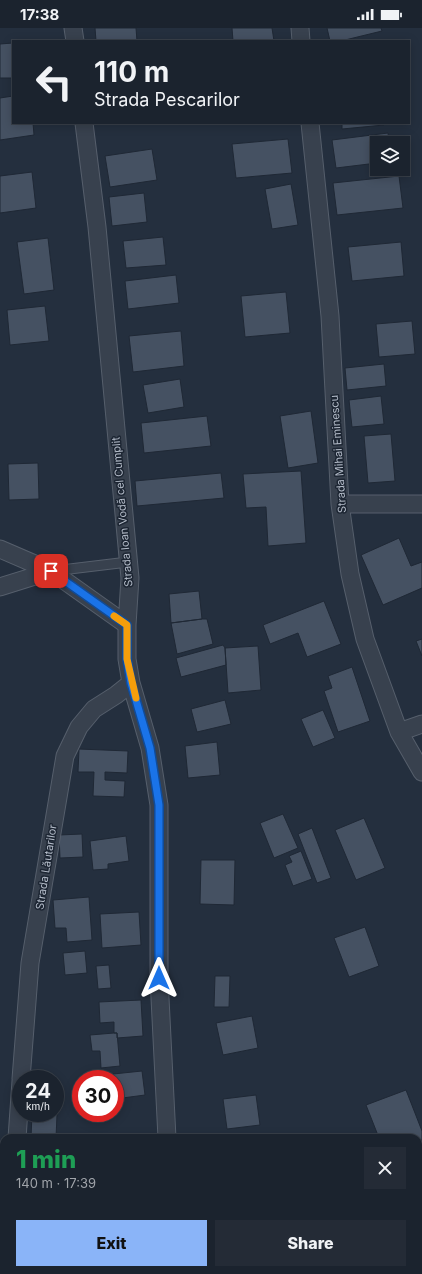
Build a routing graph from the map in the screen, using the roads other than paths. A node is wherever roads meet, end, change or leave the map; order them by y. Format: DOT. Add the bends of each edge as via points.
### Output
graph roads {
  1 [pos="74,28"];
  2 [pos="300,28"];
  3 [pos="75,40"];
  4 [pos="301,40"];
  5 [pos="84,124"];
  6 [pos="310,124"];
  7 [pos="340,504"];
  8 [pos="422,504"];
  9 [pos="0,549"];
  10 [pos="128,562"];
  11 [pos="51,571"];
  12 [pos="0,587"];
  13 [pos="127,625"];
  14 [pos="131,683"];
  15 [pos="422,724"];
  16 [pos="399,732"];
  17 [pos="422,772"];
  18 [pos="22,1070"];
  19 [pos="18,1122"];
  20 [pos="17,1134"];
  21 [pos="167,1134"];
  1 -- 3 [label="street"];
  2 -- 4 [label="street"];
  5 -- 10 [label="street, Strada Ioan Vodă cel Cumplit" via="97,227"];
  6 -- 7 [label="street, Strada Mihai Eminescu" via="330,316"];
  7 -- 8 [label="street"];
  7 -- 16 [label="street, Strada Mihai Eminescu" via="350,574 365,639"];
  9 -- 11 [label="street"];
  10 -- 11 [label="lane"];
  10 -- 13 [label="street, Strada Ioan Vodă cel Cumplit" via="130,578"];
  11 -- 12 [label="street"];
  11 -- 13 [label="street"];
  13 -- 14 [label="street, Strada Ioan Vodă cel Cumplit" via="127,659"];
  14 -- 18 [label="street, Strada Lăutarilor" via="94,708 79,727 66,756 30,963"];
  14 -- 21 [label="street, Strada Ioan Vodă cel Cumplit" via="150,748 159,805 159,978"];
  15 -- 16 [label="street"];
  16 -- 17 [label="street, Strada Mihai Eminescu"];
  19 -- 20 [label="street, Strada Lăutarilor"];
}
